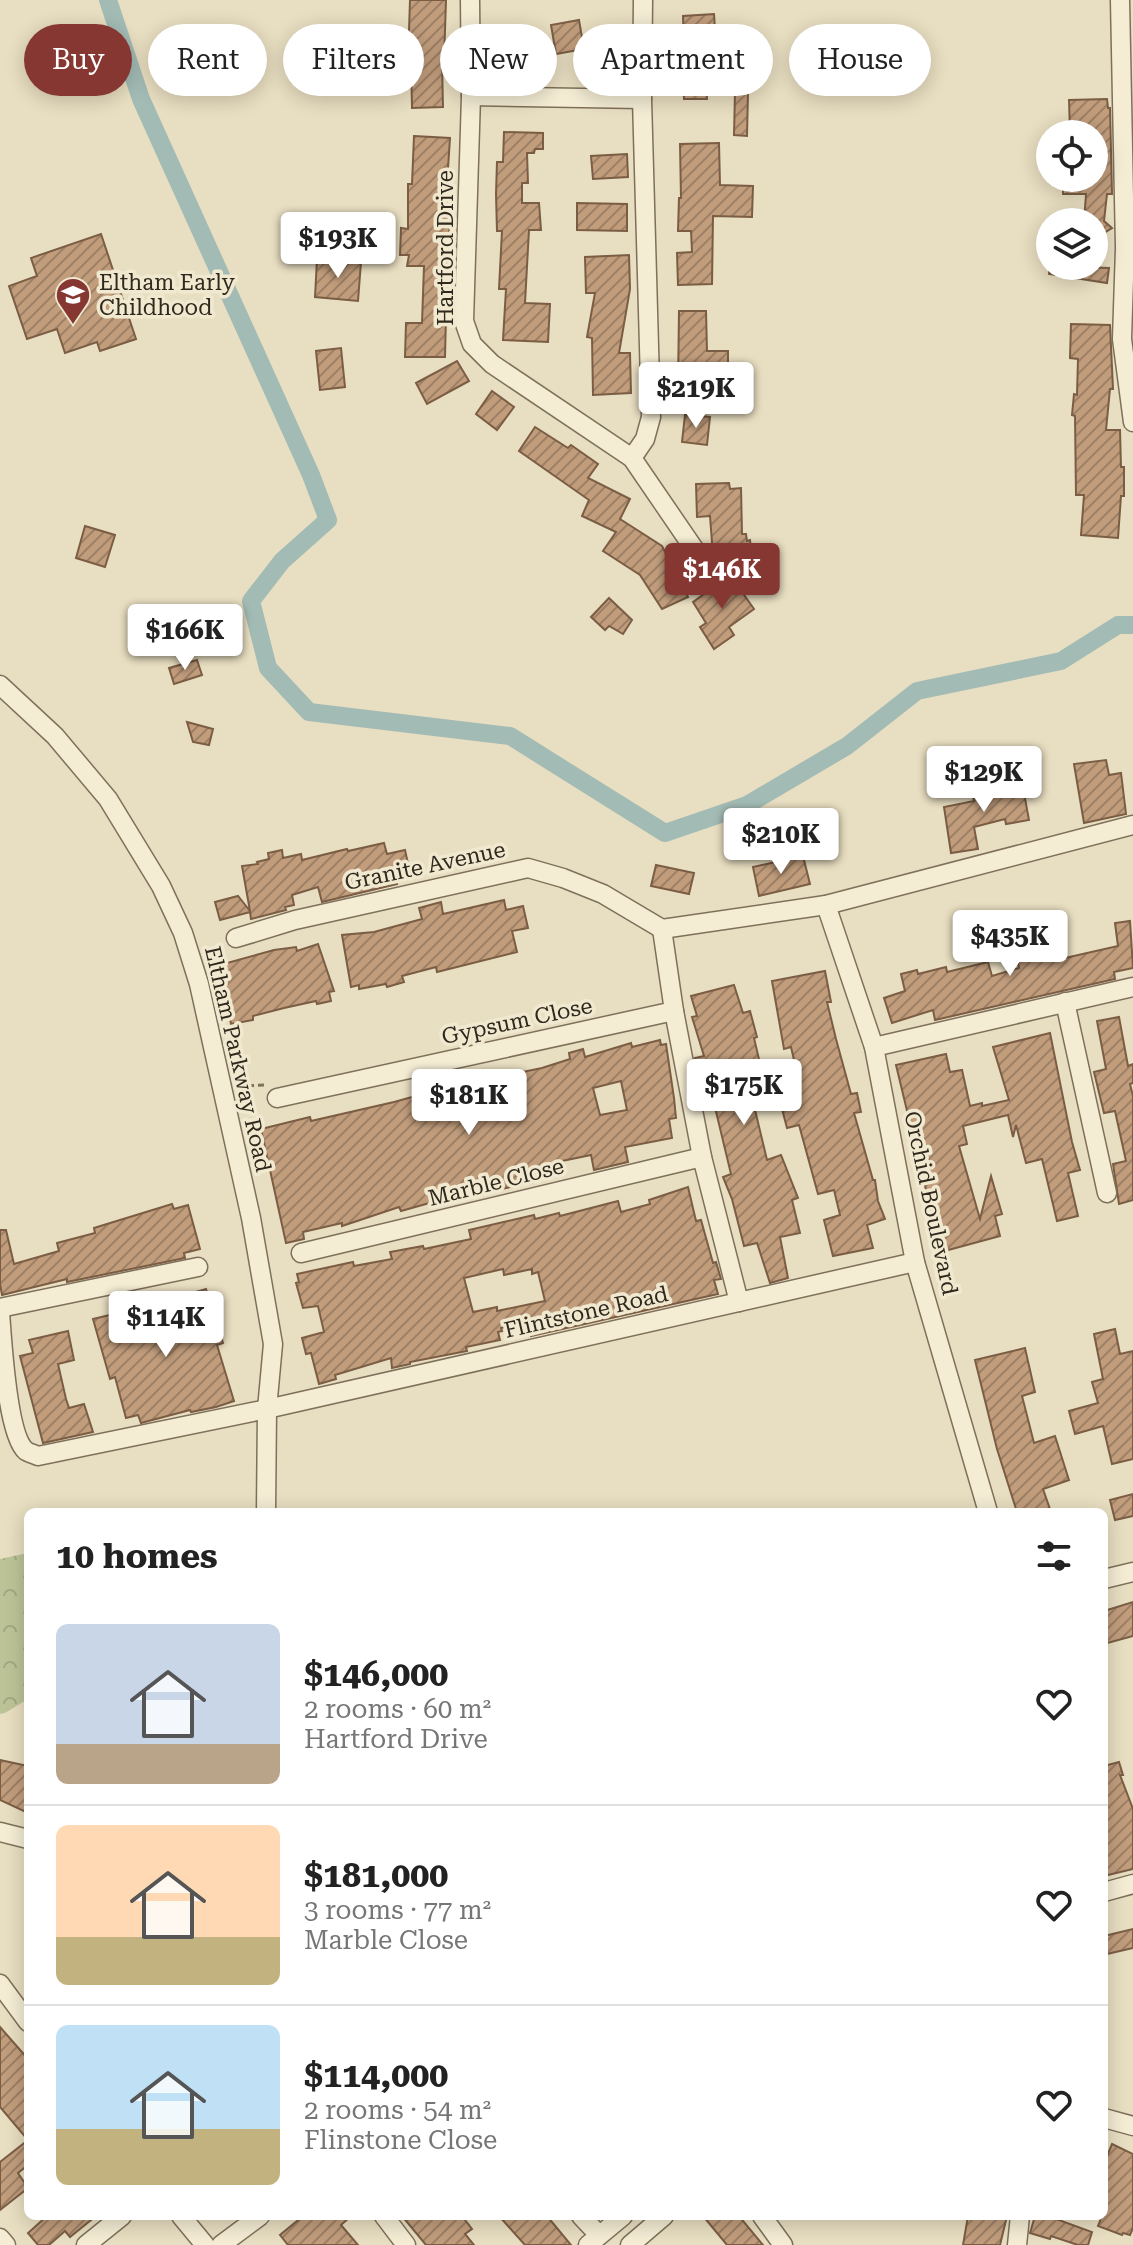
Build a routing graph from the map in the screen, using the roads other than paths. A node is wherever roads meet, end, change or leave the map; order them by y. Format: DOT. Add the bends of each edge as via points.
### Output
graph roads {
  1 [pos="470,0"];
  2 [pos="643,0"];
  3 [pos="1120,0"];
  4 [pos="470,24"];
  5 [pos="471,96"];
  6 [pos="642,99"];
  7 [pos="1129,248"];
  8 [pos="1133,422"];
  9 [pos="632,458"];
  10 [pos="714,578"];
  11 [pos="0,685"];
  12 [pos="1133,825"];
  13 [pos="826,905"];
  14 [pos="662,929"];
  15 [pos="236,938"];
  16 [pos="1133,987"];
  17 [pos="1065,1002"];
  18 [pos="674,1011"];
  19 [pos="874,1047"];
  20 [pos="277,1098"];
  21 [pos="702,1157"];
  22 [pos="1107,1193"];
  23 [pos="301,1253"];
  24 [pos="915,1262"];
  25 [pos="198,1267"];
  26 [pos="739,1302"];
  27 [pos="0,1310"];
  28 [pos="3,1386"];
  29 [pos="267,1409"];
  30 [pos="266,1508"];
  31 [pos="987,1508"];
  32 [pos="1133,1572"];
  33 [pos="1108,1578"];
  34 [pos="0,1832"];
  35 [pos="24,1838"];
  36 [pos="1133,1884"];
  37 [pos="1108,1891"];
  38 [pos="0,1984"];
  39 [pos="24,2017"];
  40 [pos="1108,2119"];
  41 [pos="1133,2126"];
  42 [pos="117,2220"];
  43 [pos="184,2220"];
  44 [pos="255,2220"];
  45 [pos="387,2220"];
  46 [pos="583,2220"];
  47 [pos="618,2220"];
  48 [pos="659,2220"];
  49 [pos="765,2220"];
  50 [pos="1020,2220"];
  51 [pos="0,2238"];
  52 [pos="594,2240"];
  53 [pos="6,2245"];
  54 [pos="86,2245"];
  55 [pos="205,2245"];
  56 [pos="221,2245"];
  57 [pos="406,2245"];
  58 [pos="630,2245"];
  59 [pos="783,2245"];
  60 [pos="1017,2245"];
  1 -- 4 [label="street, Hartford Drive"];
  2 -- 6 [label="street"];
  3 -- 7 [label="street"];
  5 -- 6 [label="street"];
  5 -- 9 [label="street, Hartford Drive" via="464,321 472,344 492,364"];
  6 -- 9 [label="street" via="651,417"];
  7 -- 8 [label="street" via="1122,339"];
  9 -- 10 [label="street, Hartford Drive"];
  11 -- 29 [label="street, Eltham Parkway Road" via="55,736 108,799 183,933 251,1218 273,1344"];
  12 -- 13 [label="street"];
  13 -- 14 [label="street"];
  13 -- 19 [label="street, Orchid Boulevard"];
  14 -- 15 [label="street, Granite Avenue" via="603,894 528,868"];
  14 -- 18 [label="street"];
  16 -- 17 [label="street"];
  17 -- 19 [label="street"];
  17 -- 22 [label="street"];
  18 -- 20 [label="street, Gypsum Close"];
  18 -- 21 [label="street"];
  19 -- 24 [label="street, Orchid Boulevard"];
  21 -- 23 [label="street, Marble Close"];
  21 -- 26 [label="street"];
  24 -- 26 [label="street, Flintstone Road"];
  24 -- 31 [label="street, Orchid Boulevard"];
  25 -- 27 [label="street"];
  26 -- 29 [label="street, Flintstone Road"];
  27 -- 28 [label="street"];
  28 -- 29 [label="street, Flintstone Road" via="19,1441 38,1456"];
  29 -- 30 [label="street, Eltham Parkway Road"];
  32 -- 33 [label="street"];
  34 -- 35 [label="street"];
  36 -- 37 [label="street"];
  38 -- 39 [label="street"];
  40 -- 41 [label="street"];
  42 -- 54 [label="street"];
  43 -- 55 [label="street"];
  44 -- 56 [label="street"];
  45 -- 57 [label="street"];
  46 -- 52 [label="street"];
  47 -- 52 [label="street"];
  48 -- 58 [label="street"];
  49 -- 59 [label="street"];
  50 -- 60 [label="street"];
  51 -- 53 [label="street"];
}
